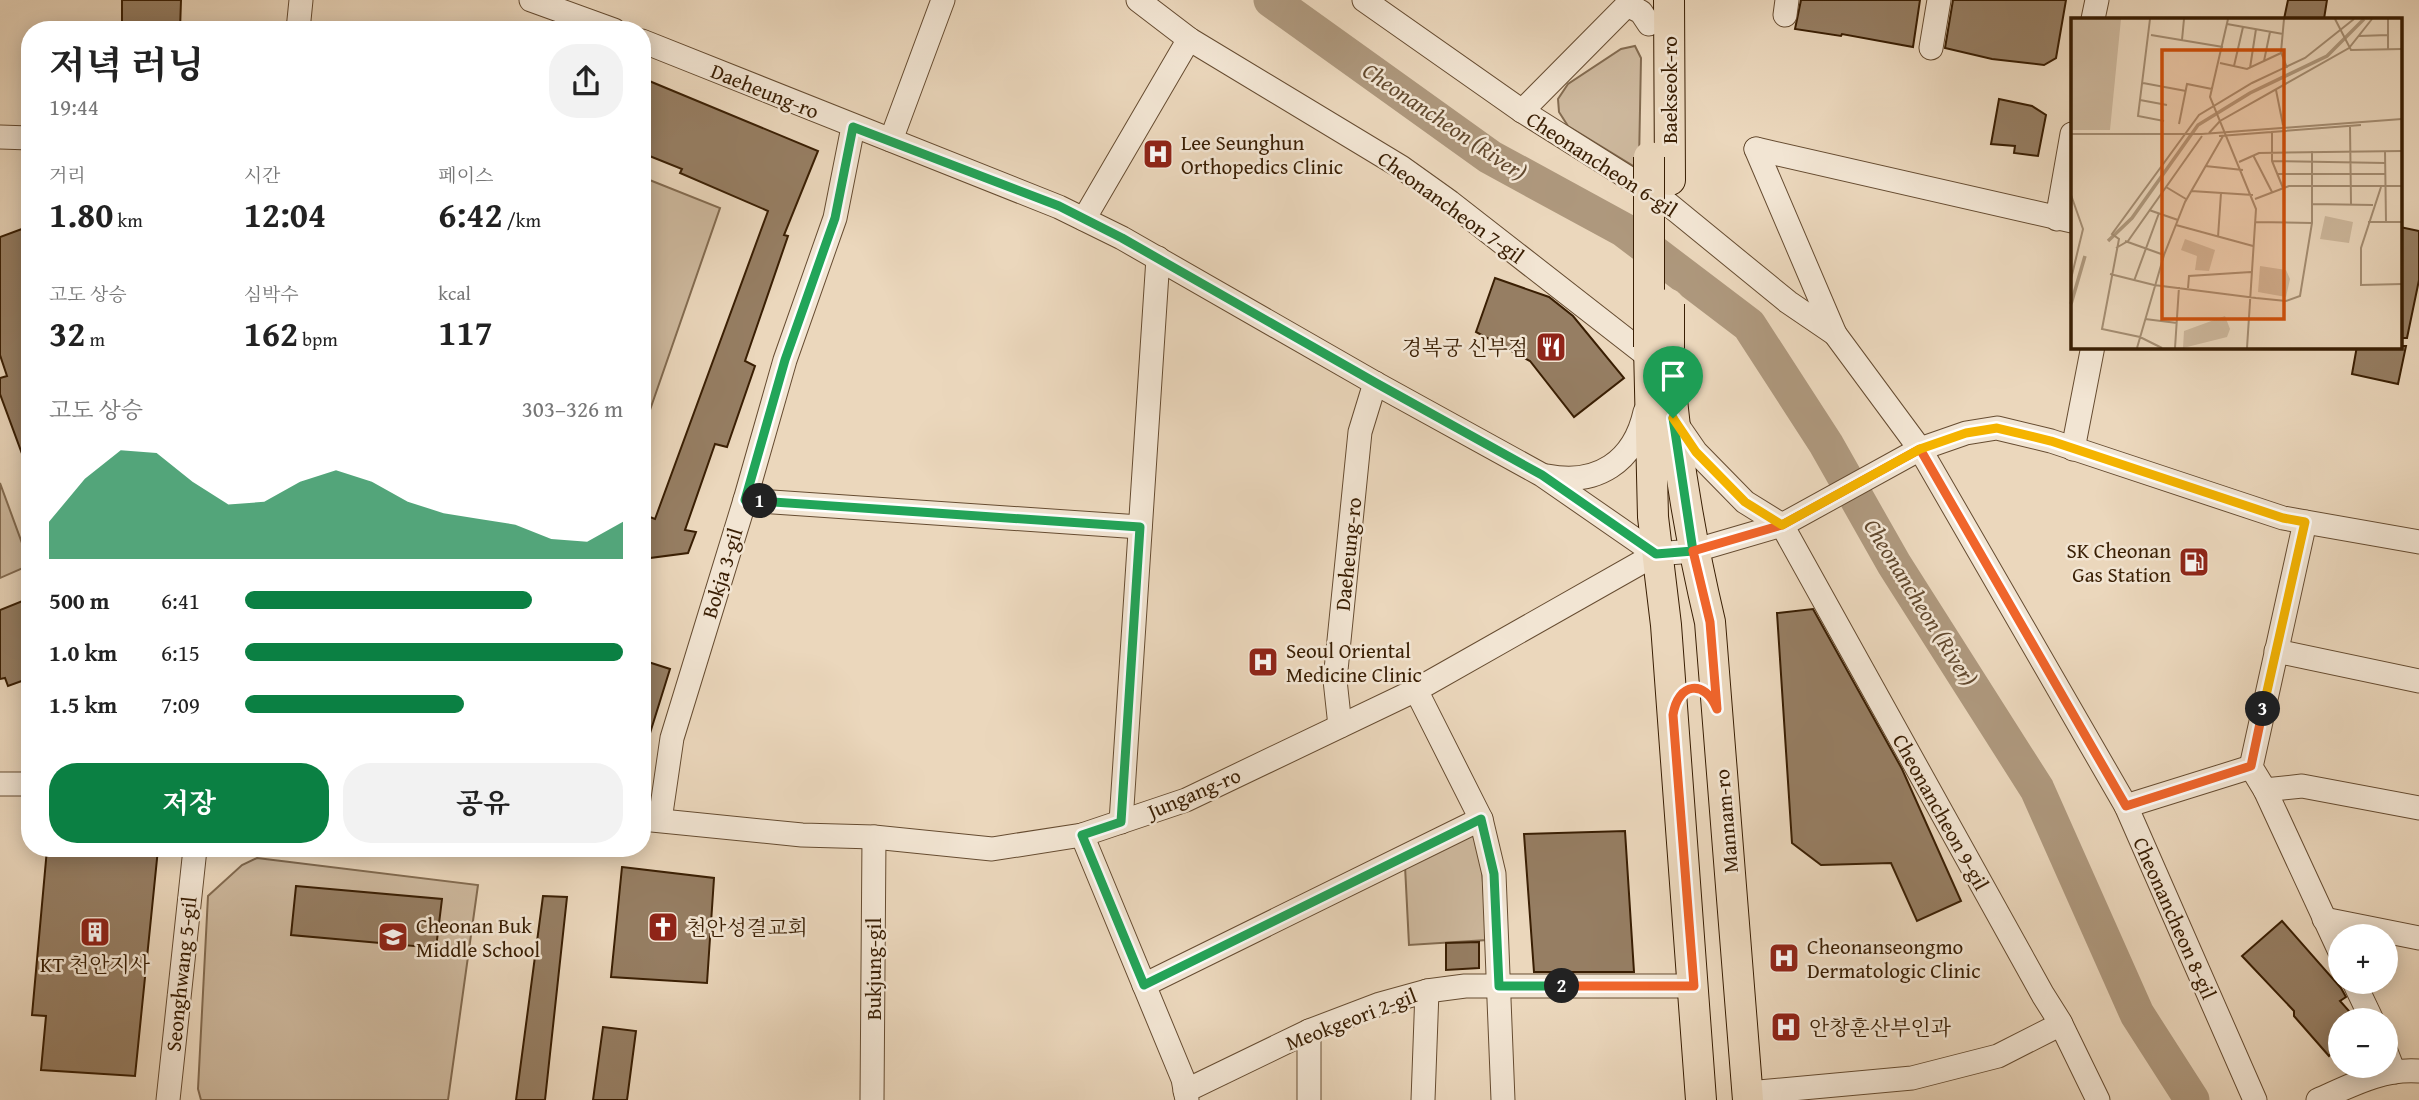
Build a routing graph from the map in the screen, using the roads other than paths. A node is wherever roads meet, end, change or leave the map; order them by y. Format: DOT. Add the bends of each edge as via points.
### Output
graph roads {
  1 [pos="301,0"];
  2 [pos="531,0"];
  3 [pos="943,0"];
  4 [pos="1138,0"];
  5 [pos="1364,0"];
  6 [pos="1669,0"];
  7 [pos="1939,0"];
  8 [pos="2097,0"];
  9 [pos="579,7"];
  10 [pos="1639,7"];
  11 [pos="2093,18"];
  12 [pos="299,21"];
  13 [pos="600,21"];
  14 [pos="1189,39"];
  15 [pos="651,45"];
  16 [pos="1931,47"];
  17 [pos="1522,111"];
  18 [pos="853,127"];
  19 [pos="0,137"];
  20 [pos="21,138"];
  21 [pos="891,140"];
  22 [pos="2071,156"];
  23 [pos="1084,219"];
  24 [pos="2065,220"];
  25 [pos="1158,258"];
  26 [pos="1835,334"];
  27 [pos="2093,348"];
  28 [pos="1656,356"];
  29 [pos="1376,383"];
  30 [pos="1649,392"];
  31 [pos="1673,418"];
  32 [pos="1920,449"];
  33 [pos="2073,449"];
  34 [pos="1542,475"];
  35 [pos="745,500"];
  36 [pos="2305,522"];
  37 [pos="1782,525"];
  38 [pos="1140,527"];
  39 [pos="2419,542"];
  40 [pos="1693,551"];
  41 [pos="1656,554"];
  42 [pos="2276,651"];
  43 [pos="2419,681"];
  44 [pos="1416,690"];
  45 [pos="1717,709"];
  46 [pos="1673,715"];
  47 [pos="1339,726"];
  48 [pos="2251,766"];
  49 [pos="0,784"];
  50 [pos="21,784"];
  51 [pos="2265,790"];
  52 [pos="2126,806"];
  53 [pos="2419,808"];
  54 [pos="651,819"];
  55 [pos="1481,819"];
  56 [pos="1121,822"];
  57 [pos="1082,835"];
  58 [pos="874,837"];
  59 [pos="194,857"];
  60 [pos="2324,919"];
  61 [pos="2328,927"];
  62 [pos="2419,938"];
  63 [pos="1144,985"];
  64 [pos="1499,986"];
  65 [pos="1694,986"];
  66 [pos="1427,991"];
  67 [pos="2060,1024"];
  68 [pos="1310,1031"];
  69 [pos="2398,1072"];
  70 [pos="2419,1072"];
  71 [pos="2369,1078"];
  72 [pos="1186,1096"];
  73 [pos="1748,1096"];
  74 [pos="168,1100"];
  75 [pos="872,1100"];
  76 [pos="1309,1100"];
  77 [pos="1423,1100"];
  78 [pos="1503,1100"];
  79 [pos="1702,1100"];
  80 [pos="2098,1100"];
  81 [pos="2255,1100"];
  82 [pos="2318,1100"];
  1 -- 12 [label="street"];
  2 -- 9 [label="street"];
  3 -- 21 [label="street"];
  4 -- 14 [label="street, Cheonancheon 7-gil"];
  5 -- 17 [label="street, Cheonancheon 6-gil"];
  6 -- 28 [label="main road, Baekseok-ro, bridge" via="1670,180"];
  7 -- 16 [label="street"];
  8 -- 11 [label="street"];
  9 -- 13 [label="street"];
  10 -- 17 [label="street"];
  10 -- 28 [label="main road, Baekseok-ro, bridge"];
  14 -- 23 [label="street"];
  14 -- 28 [label="street, Cheonancheon 7-gil" via="1410,174"];
  15 -- 18 [label="street, Daeheung-ro"];
  17 -- 26 [label="street, Cheonancheon 6-gil" via="1662,199 1788,302"];
  18 -- 21 [label="street, Daeheung-ro"];
  18 -- 35 [label="street, Bokja 3-gil" via="835,218 785,360"];
  19 -- 20 [label="street"];
  21 -- 23 [label="street, Daeheung-ro"];
  22 -- 24 [label="street"];
  23 -- 25 [label="street, Daeheung-ro"];
  24 -- 26 [label="street, Cheonancheon 6-gil" via="1756,149"];
  25 -- 29 [label="street, Daeheung-ro"];
  25 -- 38 [label="street"];
  26 -- 32 [label="street, Cheonancheon 6-gil"];
  27 -- 33 [label="street"];
  28 -- 30 [label="main road"];
  28 -- 31 [label="main road"];
  29 -- 34 [label="street, Daeheung-ro"];
  29 -- 47 [label="street, Daeheung-ro" via="1360,432 1335,680"];
  30 -- 34 [label="street" via="1641,430 1631,450 1616,463 1583,479"];
  30 -- 41 [label="main road"];
  31 -- 37 [label="street" via="1696,452 1745,502"];
  31 -- 40 [label="main road"];
  32 -- 33 [label="street" via="1997,428"];
  32 -- 37 [label="street"];
  32 -- 52 [label="street, Cheonancheon 8-gil"];
  33 -- 36 [label="street"];
  34 -- 41 [label="street, Daeheung-ro"];
  35 -- 38 [label="street"];
  35 -- 54 [label="street, Bokja 3-gil"];
  36 -- 39 [label="street"];
  36 -- 42 [label="street"];
  37 -- 40 [label="street"];
  37 -- 67 [label="street, Cheonancheon 9-gil"];
  38 -- 56 [label="street"];
  40 -- 41 [label="street"];
  40 -- 45 [label="main road, Mannam-ro" via="1710,622"];
  41 -- 44 [label="street, Jungang-ro"];
  41 -- 46 [label="main road"];
  42 -- 43 [label="street"];
  42 -- 48 [label="street"];
  44 -- 47 [label="street, Jungang-ro"];
  44 -- 55 [label="street"];
  45 -- 46 [label="main road" via="1709,695 1693,688 1679,696"];
  45 -- 73 [label="main road, Mannam-ro"];
  46 -- 65 [label="main road"];
  47 -- 56 [label="street, Jungang-ro" via="1186,800"];
  48 -- 51 [label="street"];
  48 -- 52 [label="street"];
  49 -- 50 [label="street"];
  51 -- 53 [label="street" via="2302,786"];
  51 -- 60 [label="street"];
  52 -- 81 [label="street, Cheonancheon 8-gil"];
  54 -- 58 [label="street, Jungang-ro" via="802,835"];
  55 -- 63 [label="street"];
  55 -- 64 [label="street" via="1494,874"];
  56 -- 57 [label="street, Jungang-ro"];
  57 -- 58 [label="street, Jungang-ro" via="992,849"];
  57 -- 63 [label="street"];
  58 -- 75 [label="street, Bukjung-gil"];
  59 -- 74 [label="street, Seonghwang 5-gil"];
  60 -- 61 [label="street"];
  60 -- 62 [label="street"];
  63 -- 72 [label="street"];
  64 -- 65 [label="street, Meokgeori 2-gil"];
  64 -- 66 [label="street, Meokgeori 2-gil"];
  64 -- 78 [label="street"];
  65 -- 79 [label="main road"];
  66 -- 68 [label="street, Meokgeori 2-gil"];
  66 -- 77 [label="street"];
  67 -- 73 [label="street, Mannam-ro" via="1998,1056 1912,1078"];
  67 -- 80 [label="street, Cheonancheon 9-gil"];
  68 -- 72 [label="street, Meokgeori 2-gil"];
  68 -- 76 [label="street"];
  69 -- 70 [label="street"];
  71 -- 82 [label="street"];
}
